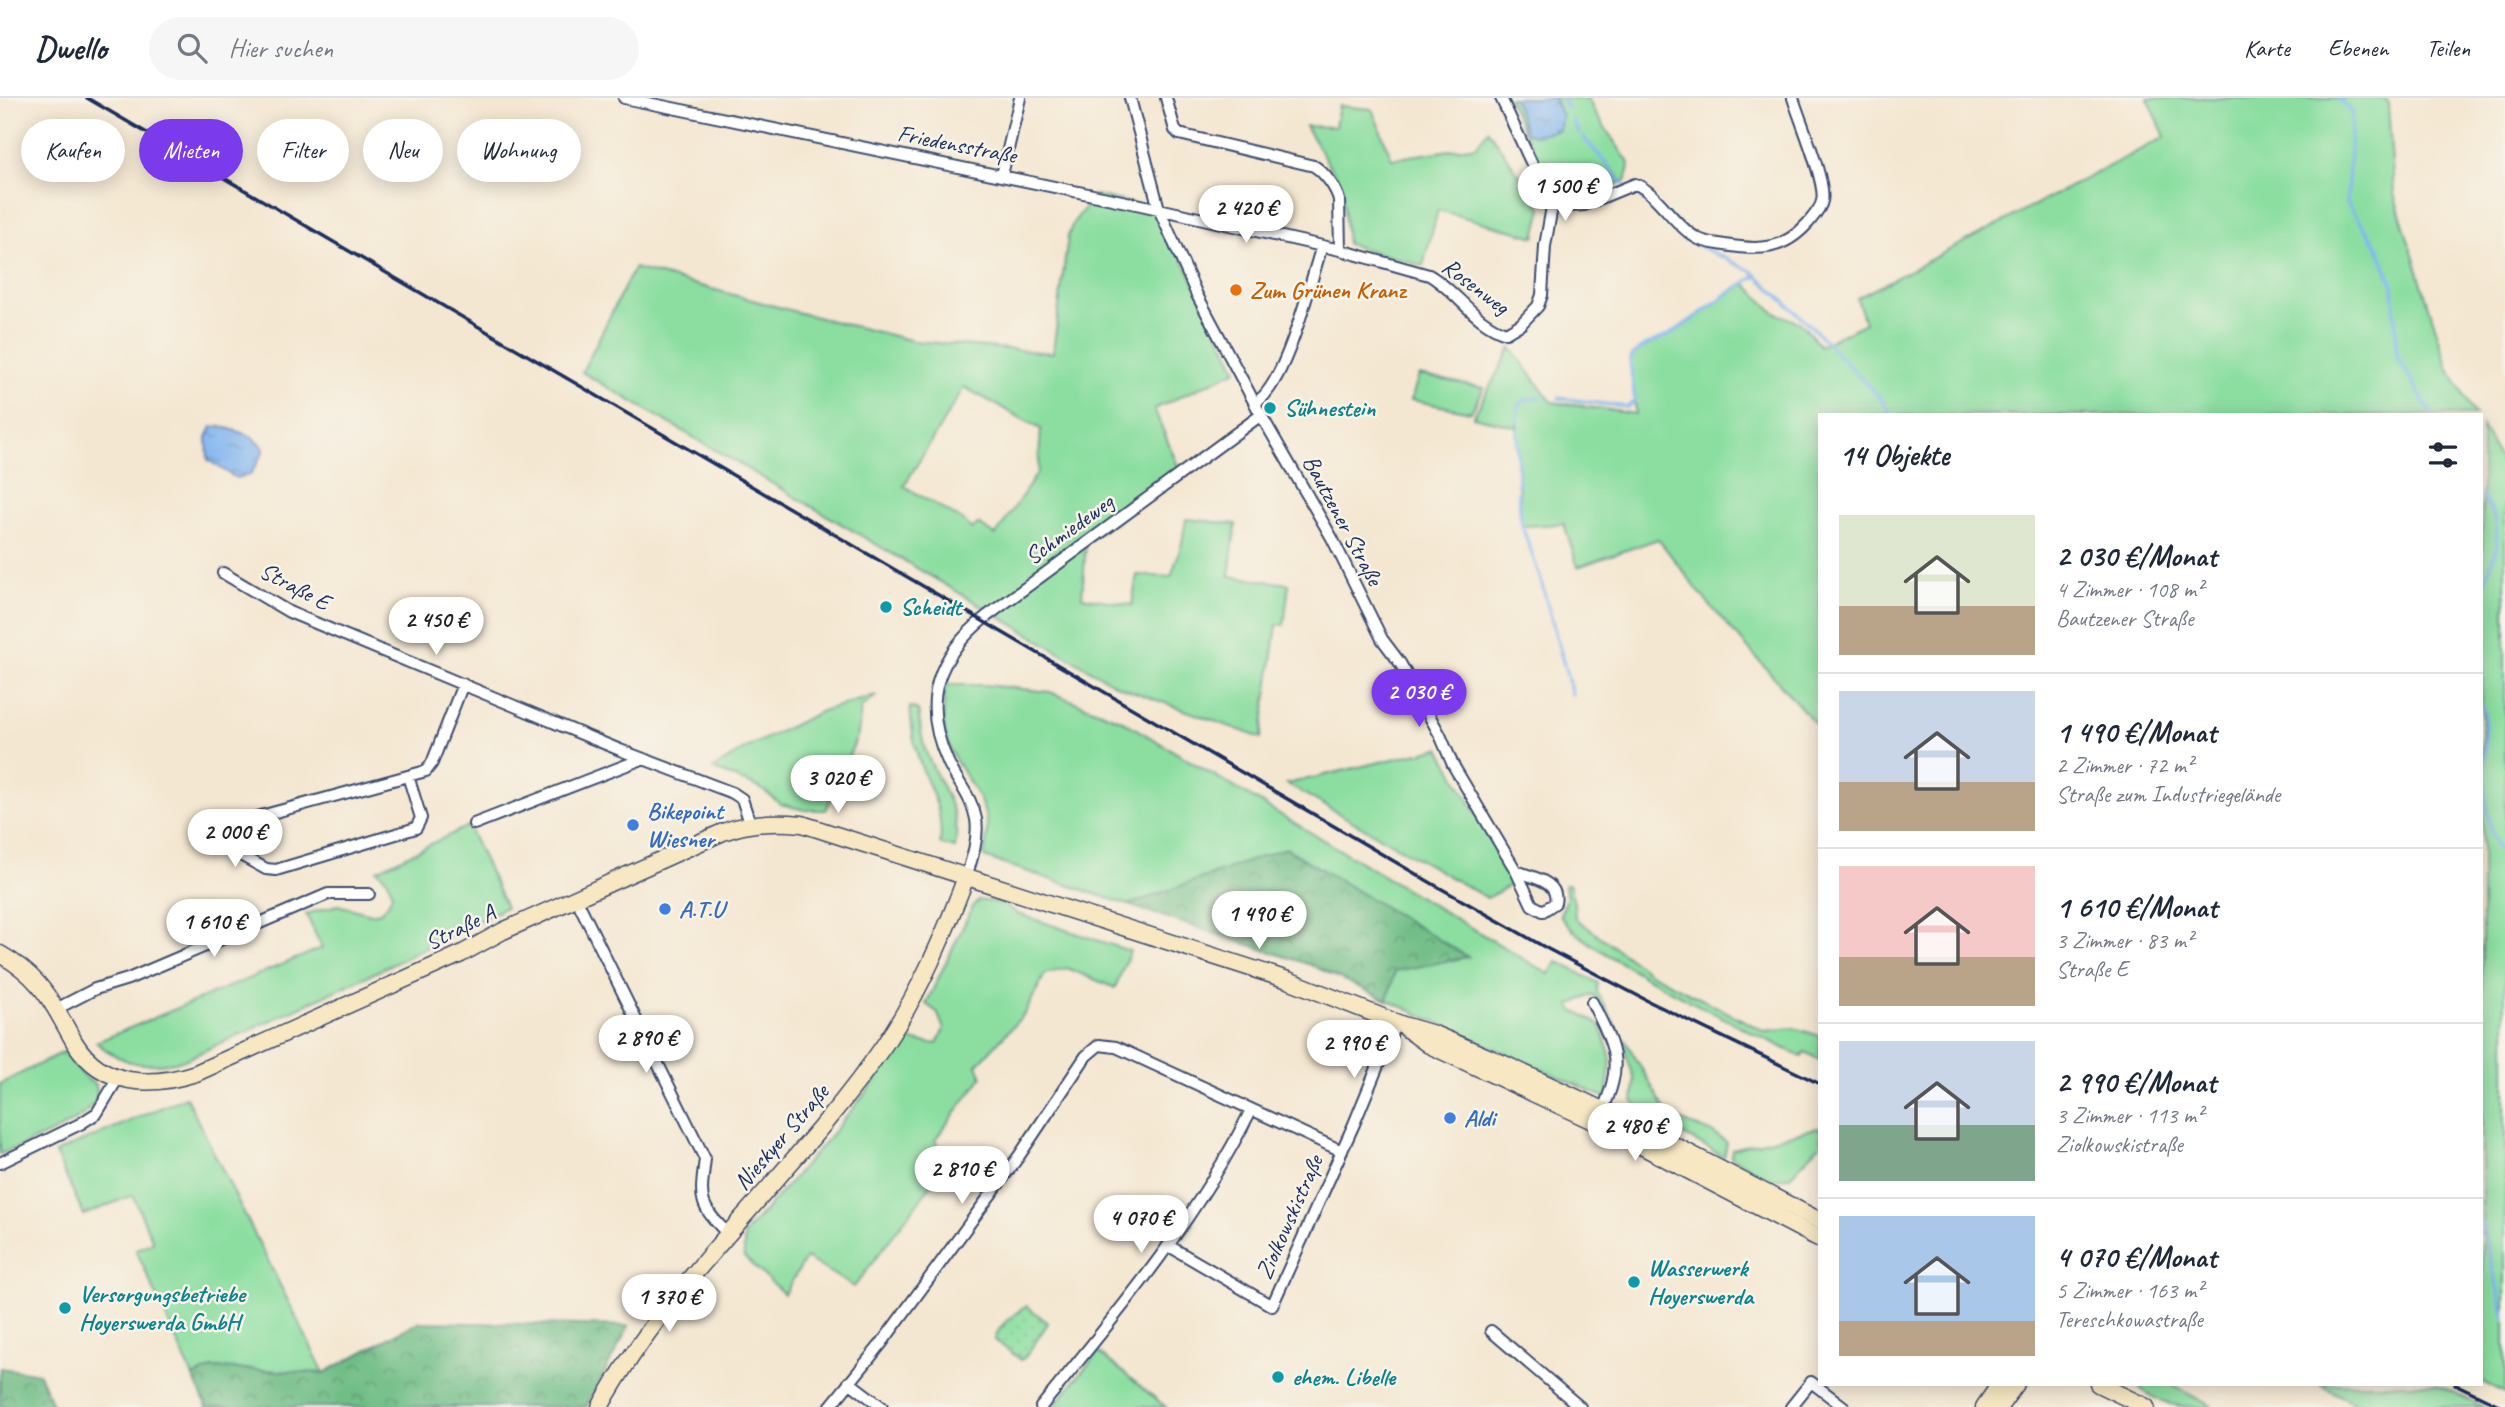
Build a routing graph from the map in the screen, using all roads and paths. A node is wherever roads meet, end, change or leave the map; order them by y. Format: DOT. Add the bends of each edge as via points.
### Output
graph roads {
  1 [pos="624,98"];
  2 [pos="1020,98"];
  3 [pos="1130,98"];
  4 [pos="1166,98"];
  5 [pos="1502,98"];
  6 [pos="1793,98"];
  7 [pos="1002,175"];
  8 [pos="1552,208"];
  9 [pos="1158,209"];
  10 [pos="1322,246"];
  11 [pos="1340,250"];
  12 [pos="1255,403"];
  13 [pos="1261,415"];
  14 [pos="223,573"];
  15 [pos="463,684"];
  16 [pos="642,759"];
  17 [pos="408,776"];
  18 [pos="750,823"];
  19 [pos="474,824"];
  20 [pos="1516,872"];
  21 [pos="966,877"];
  22 [pos="369,894"];
  23 [pos="576,898"];
  24 [pos="0,954"];
  25 [pos="1592,1002"];
  26 [pos="57,1009"];
  27 [pos="1399,1023"];
  28 [pos="118,1078"];
  29 [pos="1251,1110"];
  30 [pos="1600,1116"];
  31 [pos="1342,1151"];
  32 [pos="0,1163"];
  33 [pos="1818,1220"];
  34 [pos="727,1233"];
  35 [pos="1818,1238"];
  36 [pos="1169,1246"];
  37 [pos="1491,1331"];
  38 [pos="849,1382"];
  39 [pos="1999,1386"];
  40 [pos="2015,1386"];
  41 [pos="2112,1388"];
  42 [pos="1045,1403"];
  43 [pos="600,1407"];
  44 [pos="830,1407"];
  45 [pos="882,1407"];
  46 [pos="1058,1407"];
  47 [pos="1580,1407"];
  48 [pos="1791,1407"];
  49 [pos="1844,1407"];
  50 [pos="1984,1407"];
  51 [pos="1999,1407"];
  52 [pos="2146,1407"];
  1 -- 7 [label="street, Friedensstraße"];
  2 -- 7 [label="street"];
  3 -- 9 [label="street, Bautzener Straße"];
  4 -- 11 [label="street" via="1179,134 1320,170 1338,194"];
  5 -- 8 [label="street"];
  6 -- 8 [label="street" via="1823,200 1800,233 1785,243 1742,248 1703,241 1635,184 1584,205"];
  7 -- 9 [label="street, Friedensstraße"];
  8 -- 11 [label="street, Rosenweg" via="1538,306 1506,333 1473,314 1441,281"];
  9 -- 10 [label="street, Rosenweg"];
  9 -- 12 [label="street, Bautzener Straße" via="1197,295"];
  10 -- 11 [label="street, Rosenweg"];
  10 -- 12 [label="street" via="1279,374 1264,398"];
  12 -- 13 [label="street, Bautzener Straße"];
  13 -- 20 [label="street, Bautzener Straße"];
  13 -- 21 [label="street, Schmiedeweg" via="976,625 947,657 934,702 944,751 968,793 976,820"];
  14 -- 15 [label="street, Straße E" via="289,612"];
  15 -- 16 [label="street, Straße E"];
  15 -- 17 [label="street" via="432,763 426,771"];
  16 -- 18 [label="street, Straße E" via="733,793 742,799"];
  16 -- 19 [label="street"];
  17 -- 17 [label="street" via="239,822 216,835 219,843 276,870 416,828 421,818"];
  18 -- 21 [label="main road, Straße A" via="802,824"];
  18 -- 23 [label="main road, Straße A"];
  21 -- 27 [label="main road, Straße A" via="1288,980"];
  21 -- 34 [label="main road, Nieskyer Straße" via="930,965 886,1042 831,1116"];
  22 -- 26 [label="street" via="328,894 128,979 94,989"];
  23 -- 28 [label="main road, Straße A" via="196,1073 145,1083"];
  23 -- 34 [label="street" via="705,1159 704,1206"];
  24 -- 26 [label="main road" via="37,982"];
  25 -- 30 [label="street" via="1615,1056 1616,1073"];
  26 -- 28 [label="main road" via="77,1047"];
  27 -- 30 [label="main road, Straße A" via="1429,1045"];
  27 -- 31 [label="street, Ziolkowskistraße"];
  28 -- 32 [label="street" via="97,1113"];
  29 -- 31 [label="street, Ziolkowskistraße"];
  29 -- 36 [label="street" via="1213,1181"];
  29 -- 38 [label="street, Ziolkowskistraße" via="1116,1047 1093,1048 997,1186"];
  30 -- 33 [label="main road" via="1637,1126"];
  30 -- 35 [label="main road"];
  31 -- 36 [label="street, Ziolkowskistraße" via="1272,1306"];
  34 -- 43 [label="main road, Nieskyer Straße" via="622,1367"];
  36 -- 42 [label="street"];
  37 -- 47 [label="street"];
  38 -- 44 [label="street"];
  38 -- 45 [label="street"];
  39 -- 50 [label="main road"];
  40 -- 51 [label="main road"];
  41 -- 52 [label="main road"];
  42 -- 46 [label="street"];
  48 -- 49 [label="street" via="1811,1382"];
}
